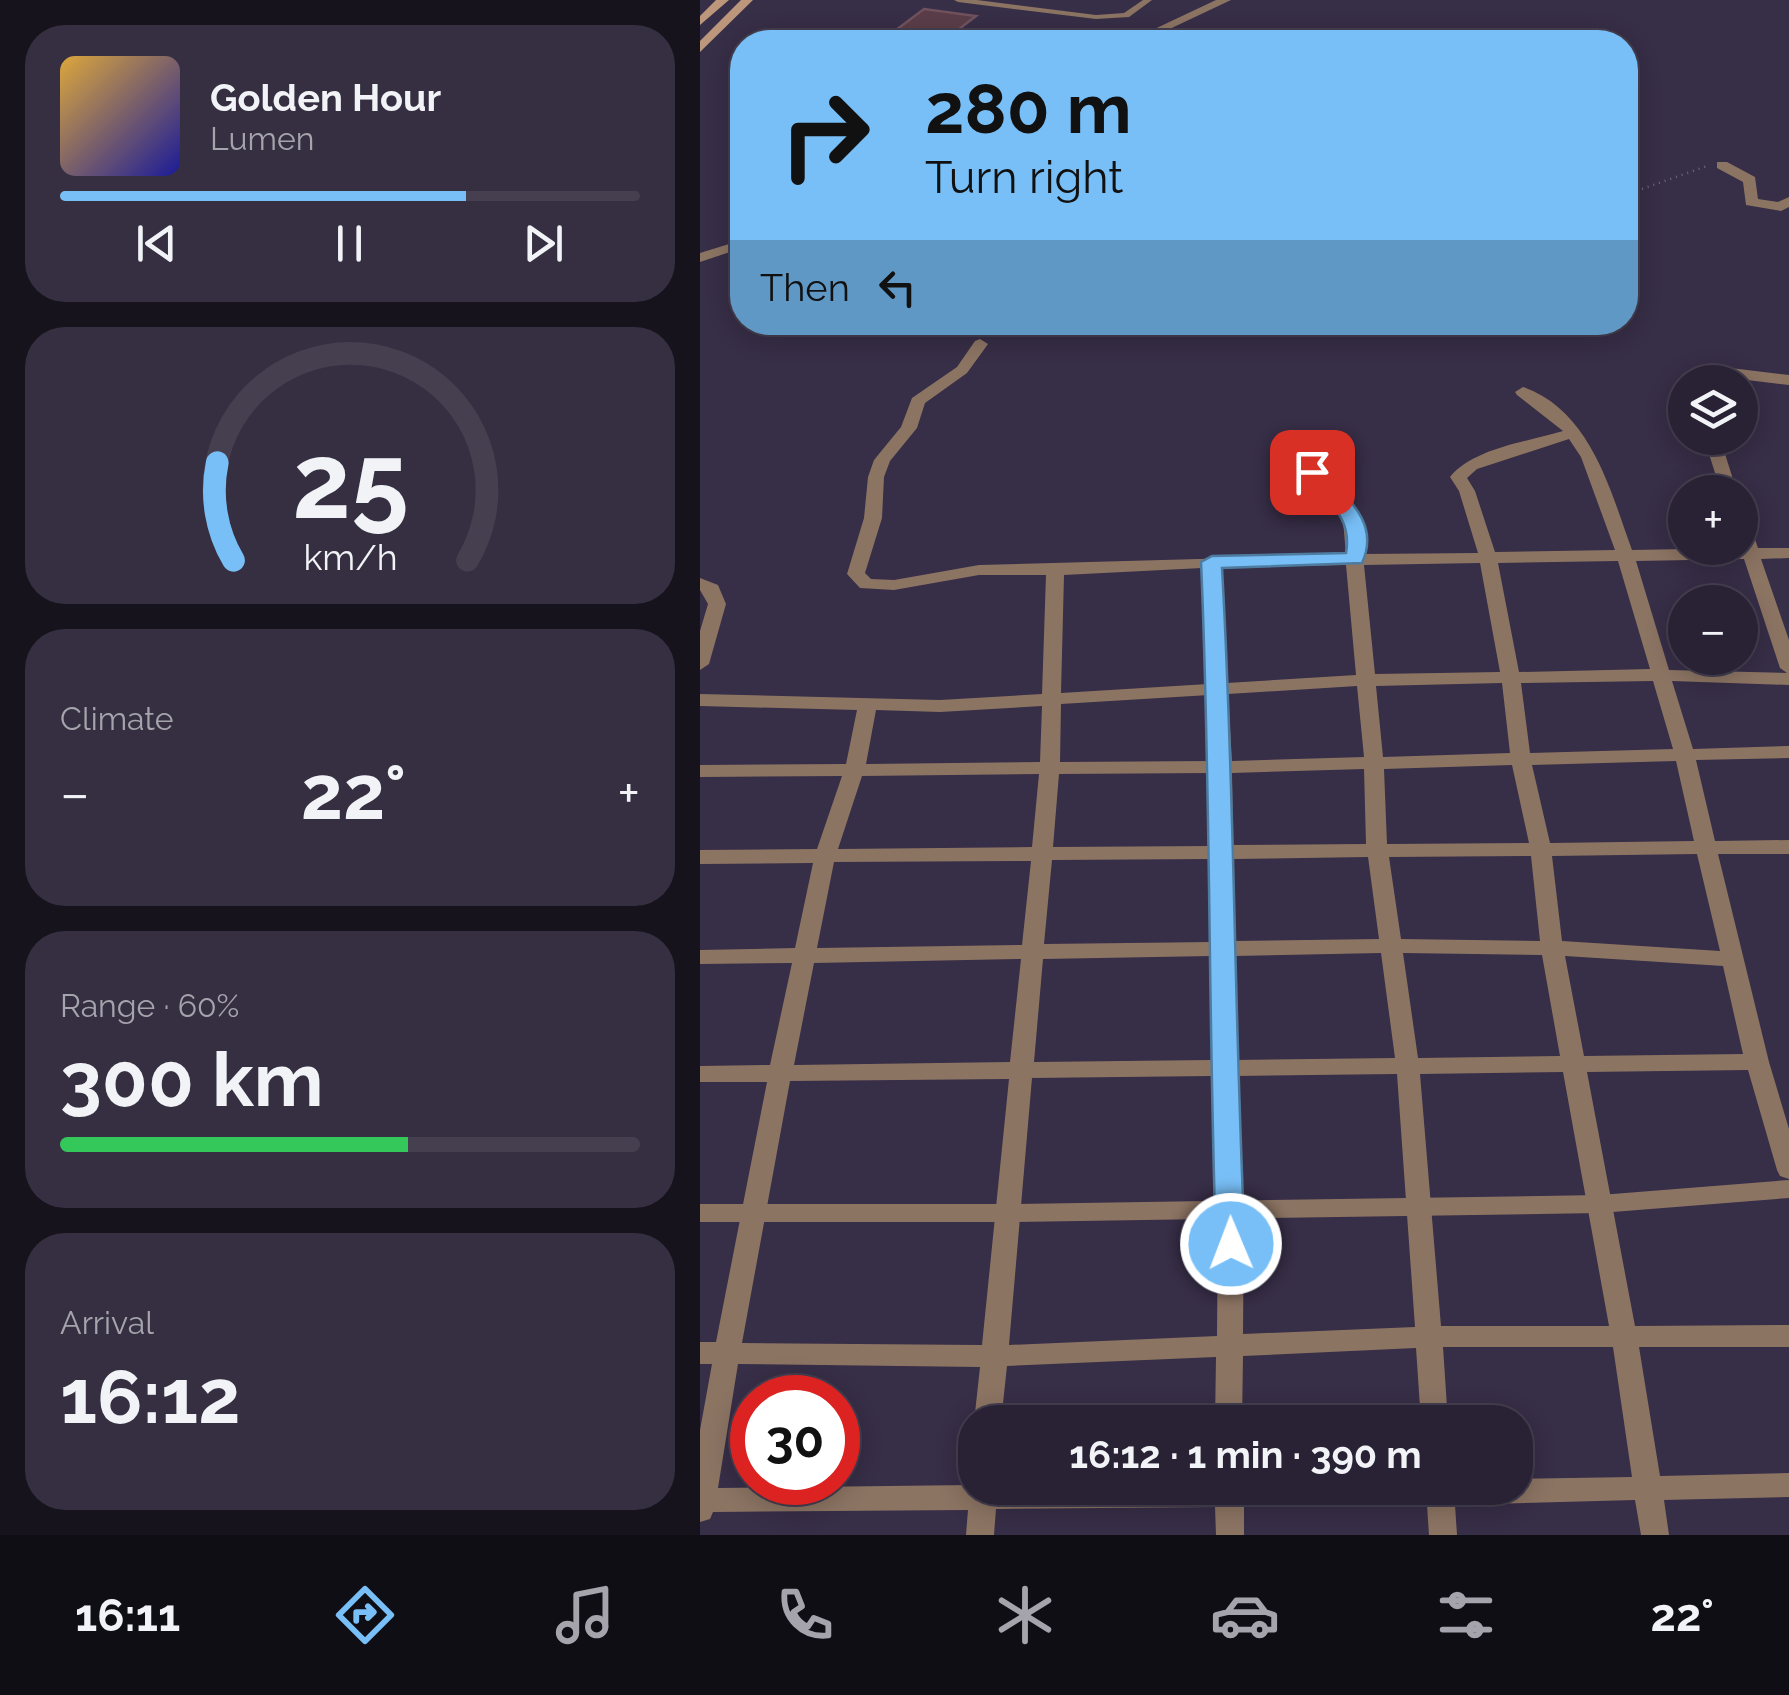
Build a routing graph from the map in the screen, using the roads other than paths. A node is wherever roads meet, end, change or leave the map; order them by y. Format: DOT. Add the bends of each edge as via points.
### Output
graph roads {
  1 [pos="723,0"];
  2 [pos="747,0"];
  3 [pos="958,0"];
  4 [pos="1148,0"];
  5 [pos="1225,0"];
  6 [pos="1005,3"];
  7 [pos="700,22"];
  8 [pos="1159,30"];
  9 [pos="700,48"];
  10 [pos="1722,165"];
  11 [pos="1789,202"];
  12 [pos="730,248"];
  13 [pos="700,258"];
  14 [pos="980,344"];
  15 [pos="1758,376"];
  16 [pos="1789,380"];
  17 [pos="1523,392"];
  18 [pos="1572,433"];
  19 [pos="1312,472"];
  20 [pos="1789,553"];
  21 [pos="1758,554"];
  22 [pos="1624,555"];
  23 [pos="1668,555"];
  24 [pos="1488,556"];
  25 [pos="1354,558"];
  26 [pos="1212,562"];
  27 [pos="1756,565"];
  28 [pos="1056,570"];
  29 [pos="700,583"];
  30 [pos="700,664"];
  31 [pos="1789,668"];
  32 [pos="1660,675"];
  33 [pos="1511,679"];
  34 [pos="1789,679"];
  35 [pos="1366,680"];
  36 [pos="1215,688"];
  37 [pos="1052,698"];
  38 [pos="700,700"];
  39 [pos="868,703"];
  40 [pos="1789,752"];
  41 [pos="1684,753"];
  42 [pos="1522,760"];
  43 [pos="1374,762"];
  44 [pos="1050,767"];
  45 [pos="1222,767"];
  46 [pos="855,768"];
  47 [pos="700,771"];
  48 [pos="1789,847"];
  49 [pos="1541,848"];
  50 [pos="1707,848"];
  51 [pos="1377,849"];
  52 [pos="1222,851"];
  53 [pos="1040,854"];
  54 [pos="700,857"];
  55 [pos="825,857"];
  56 [pos="1225,946"];
  57 [pos="1392,946"];
  58 [pos="1552,948"];
  59 [pos="1030,953"];
  60 [pos="700,957"];
  61 [pos="805,958"];
  62 [pos="1733,959"];
  63 [pos="1757,1062"];
  64 [pos="1572,1063"];
  65 [pos="1408,1066"];
  66 [pos="1223,1068"];
  67 [pos="700,1074"];
  68 [pos="781,1074"];
  69 [pos="1021,1074"];
  70 [pos="1789,1170"];
  71 [pos="1789,1189"];
  72 [pos="1600,1204"];
  73 [pos="1421,1208"];
  74 [pos="1231,1211"];
  75 [pos="700,1213"];
  76 [pos="751,1213"];
  77 [pos="1010,1214"];
  78 [pos="1624,1336"];
  79 [pos="1789,1336"];
  80 [pos="1429,1337"];
  81 [pos="1230,1343"];
  82 [pos="730,1352"];
  83 [pos="700,1353"];
  84 [pos="993,1356"];
  85 [pos="989,1405"];
  86 [pos="1229,1405"];
  87 [pos="1435,1405"];
  88 [pos="1789,1484"];
  89 [pos="1648,1487"];
  90 [pos="1533,1489"];
  91 [pos="958,1493"];
  92 [pos="701,1503"];
  93 [pos="982,1505"];
  94 [pos="1229,1505"];
  95 [pos="1442,1505"];
  96 [pos="980,1535"];
  97 [pos="1230,1535"];
  98 [pos="1443,1535"];
  99 [pos="1656,1535"];
  1 -- 7 [label="main road"];
  2 -- 9 [label="main road"];
  3 -- 6 [label="lane"];
  4 -- 6 [label="lane" via="1113,17"];
  5 -- 8 [label="street"];
  10 -- 11 [label="street" via="1750,180 1751,202"];
  12 -- 13 [label="street"];
  14 -- 28 [label="street" via="962,370 918,401 909,428 882,460 856,574 866,584 894,585 979,570"];
  15 -- 16 [label="street"];
  17 -- 18 [label="street"];
  18 -- 22 [label="street" via="1589,457"];
  18 -- 24 [label="street" via="1460,471"];
  19 -- 25 [label="street" via="1354,518"];
  20 -- 21 [label="street"];
  22 -- 23 [label="street"];
  22 -- 24 [label="street"];
  22 -- 32 [label="street"];
  24 -- 25 [label="street"];
  24 -- 33 [label="street"];
  25 -- 26 [label="street"];
  25 -- 35 [label="street"];
  26 -- 28 [label="street"];
  26 -- 36 [label="street"];
  27 -- 31 [label="street"];
  28 -- 37 [label="street"];
  29 -- 30 [label="street" via="712,589 717,604"];
  32 -- 33 [label="street"];
  32 -- 34 [label="street"];
  32 -- 41 [label="street"];
  33 -- 35 [label="street"];
  33 -- 42 [label="street"];
  35 -- 36 [label="street"];
  35 -- 43 [label="street"];
  36 -- 37 [label="street"];
  36 -- 45 [label="street"];
  37 -- 39 [label="street"];
  37 -- 44 [label="street"];
  38 -- 39 [label="street"];
  39 -- 46 [label="street"];
  40 -- 41 [label="street"];
  41 -- 42 [label="street"];
  41 -- 50 [label="street"];
  42 -- 43 [label="street"];
  42 -- 49 [label="street"];
  43 -- 45 [label="street"];
  43 -- 51 [label="street"];
  44 -- 45 [label="street"];
  44 -- 46 [label="street"];
  44 -- 53 [label="street"];
  45 -- 52 [label="street"];
  46 -- 47 [label="street"];
  46 -- 55 [label="street"];
  48 -- 50 [label="street"];
  49 -- 50 [label="street"];
  49 -- 51 [label="street"];
  49 -- 58 [label="street"];
  50 -- 62 [label="street"];
  51 -- 52 [label="street"];
  51 -- 57 [label="street"];
  52 -- 53 [label="street"];
  52 -- 56 [label="street"];
  53 -- 55 [label="street"];
  53 -- 59 [label="street"];
  54 -- 55 [label="street"];
  55 -- 61 [label="street"];
  56 -- 57 [label="street"];
  56 -- 59 [label="street"];
  56 -- 66 [label="street"];
  57 -- 58 [label="street"];
  57 -- 65 [label="street"];
  58 -- 62 [label="street"];
  58 -- 64 [label="street"];
  59 -- 61 [label="street"];
  59 -- 69 [label="street"];
  60 -- 61 [label="street"];
  61 -- 68 [label="street"];
  62 -- 63 [label="street"];
  63 -- 64 [label="street"];
  63 -- 70 [label="street"];
  64 -- 65 [label="street"];
  64 -- 72 [label="street"];
  65 -- 66 [label="street"];
  65 -- 73 [label="street"];
  66 -- 69 [label="street"];
  66 -- 74 [label="street"];
  67 -- 68 [label="street"];
  68 -- 69 [label="street"];
  68 -- 76 [label="street"];
  69 -- 77 [label="street"];
  71 -- 72 [label="street"];
  72 -- 73 [label="street"];
  72 -- 78 [label="street"];
  73 -- 74 [label="street"];
  73 -- 80 [label="street"];
  74 -- 77 [label="street"];
  74 -- 81 [label="street"];
  75 -- 76 [label="street"];
  76 -- 77 [label="street"];
  76 -- 82 [label="street"];
  77 -- 84 [label="street"];
  78 -- 79 [label="street"];
  78 -- 80 [label="street"];
  78 -- 89 [label="street"];
  80 -- 81 [label="street"];
  80 -- 87 [label="street"];
  81 -- 84 [label="street"];
  81 -- 86 [label="street"];
  82 -- 83 [label="street"];
  82 -- 84 [label="street"];
  82 -- 92 [label="street"];
  84 -- 85 [label="street"];
  88 -- 89 [label="street"];
  89 -- 90 [label="street"];
  89 -- 99 [label="street"];
  91 -- 92 [label="street"];
  93 -- 96 [label="street"];
  94 -- 97 [label="street"];
  95 -- 98 [label="street"];
}
